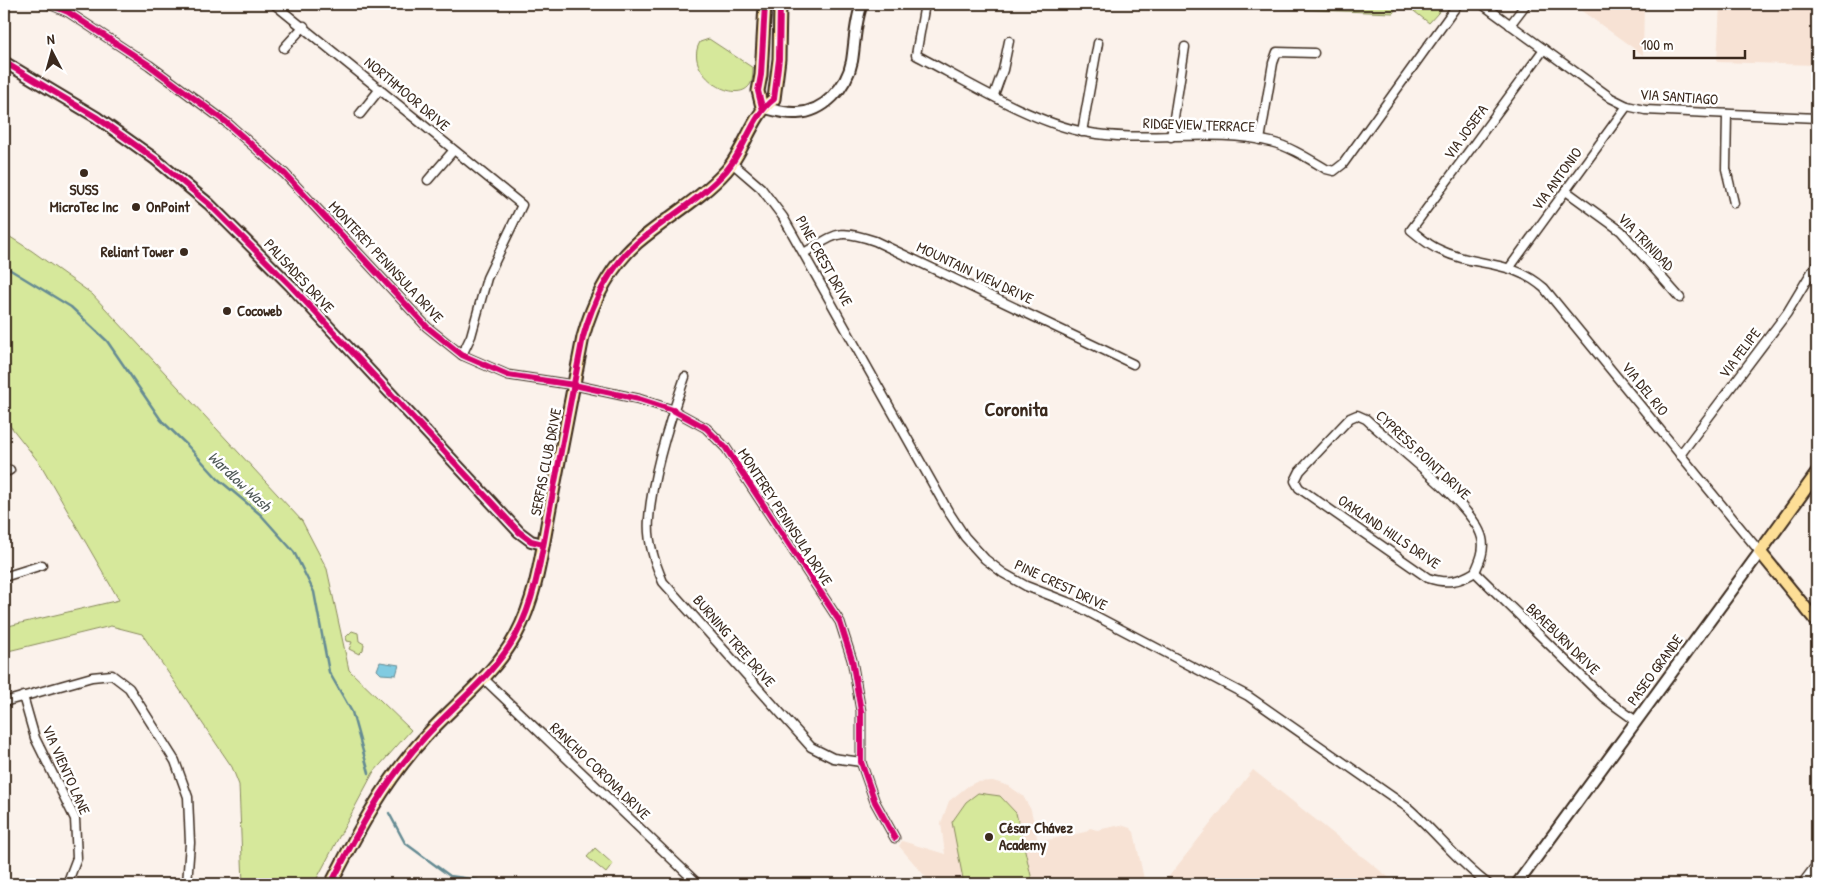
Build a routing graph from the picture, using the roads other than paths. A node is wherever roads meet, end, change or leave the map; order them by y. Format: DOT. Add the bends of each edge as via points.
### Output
graph roads {
  1 [pos="49,4"];
  2 [pos="274,4"];
  3 [pos="765,4"];
  4 [pos="780,4"];
  5 [pos="862,4"];
  6 [pos="925,4"];
  7 [pos="1458,4"];
  8 [pos="1482,4"];
  9 [pos="1526,4"];
  10 [pos="1510,24"];
  11 [pos="304,26"];
  12 [pos="1009,41"];
  13 [pos="1098,43"];
  14 [pos="1185,47"];
  15 [pos="284,48"];
  16 [pos="1544,50"];
  17 [pos="1314,53"];
  18 [pos="4,62"];
  19 [pos="380,89"];
  20 [pos="994,94"];
  21 [pos="1627,106"];
  22 [pos="762,107"];
  23 [pos="360,114"];
  24 [pos="1727,114"];
  25 [pos="1817,118"];
  26 [pos="1082,132"];
  27 [pos="1172,137"];
  28 [pos="1260,140"];
  29 [pos="453,150"];
  30 [pos="732,164"];
  31 [pos="428,180"];
  32 [pos="1566,191"];
  33 [pos="1734,203"];
  34 [pos="1411,230"];
  35 [pos="804,253"];
  36 [pos="1817,264"];
  37 [pos="1510,267"];
  38 [pos="1680,298"];
  39 [pos="462,355"];
  40 [pos="1134,364"];
  41 [pos="685,377"];
  42 [pos="574,385"];
  43 [pos="673,410"];
  44 [pos="1680,455"];
  45 [pos="1817,473"];
  46 [pos="1295,481"];
  47 [pos="543,544"];
  48 [pos="1760,552"];
  49 [pos="42,565"];
  50 [pos="1475,572"];
  51 [pos="4,578"];
  52 [pos="1817,622"];
  53 [pos="482,677"];
  54 [pos="22,696"];
  55 [pos="4,702"];
  56 [pos="1636,720"];
  57 [pos="861,762"];
  58 [pos="896,838"];
  59 [pos="1817,864"];
  60 [pos="66,884"];
  61 [pos="187,884"];
  62 [pos="331,884"];
  63 [pos="698,884"];
  64 [pos="1488,884"];
  65 [pos="1517,884"];
  66 [pos="1802,884"];
  1 -- 39 [label="street, MONTEREY PENINSULA DRIVE" via="68,12 149,65 226,122 285,174 427,327"];
  2 -- 11 [label="street, NORTHMOOR DRIVE"];
  3 -- 22 [label="main road, SERFAS CLUB DRIVE" via="758,91"];
  4 -- 22 [label="main road, SERFAS CLUB DRIVE" via="779,60 774,99"];
  5 -- 22 [label="street" via="851,64 839,90 824,103 807,111 789,113"];
  6 -- 20 [label="street, RIDGEVIEW TERRACE" via="916,54"];
  7 -- 28 [label="street, RIDGEVIEW TERRACE" via="1343,164 1334,171 1274,143"];
  8 -- 10 [label="street, VIA SANTIAGO"];
  9 -- 10 [label="street"];
  10 -- 16 [label="street, VIA SANTIAGO"];
  11 -- 15 [label="street"];
  11 -- 19 [label="street, NORTHMOOR DRIVE"];
  12 -- 20 [label="street"];
  13 -- 26 [label="street"];
  14 -- 27 [label="street"];
  16 -- 21 [label="street, VIA SANTIAGO"];
  16 -- 34 [label="street, VIA JOSEFA"];
  17 -- 28 [label="street" via="1277,52"];
  18 -- 47 [label="street, PALISADES DRIVE" via="96,116 210,204 290,284 519,532 531,541"];
  19 -- 23 [label="street"];
  19 -- 29 [label="street, NORTHMOOR DRIVE"];
  20 -- 26 [label="street, RIDGEVIEW TERRACE" via="1037,116"];
  21 -- 24 [label="street, VIA SANTIAGO"];
  21 -- 32 [label="street, VIA ANTONIO"];
  22 -- 30 [label="main road, SERFAS CLUB DRIVE"];
  24 -- 25 [label="street, VIA SANTIAGO"];
  24 -- 33 [label="street" via="1726,169"];
  26 -- 27 [label="street, RIDGEVIEW TERRACE" via="1107,136"];
  27 -- 28 [label="street, RIDGEVIEW TERRACE"];
  29 -- 31 [label="street"];
  29 -- 39 [label="street, NORTHMOOR DRIVE" via="522,205 487,278 472,336"];
  30 -- 35 [label="street, PINE CREST DRIVE" via="773,202"];
  30 -- 42 [label="main road, SERFAS CLUB DRIVE" via="696,198 636,244 610,273 588,316"];
  32 -- 37 [label="street, VIA ANTONIO"];
  32 -- 38 [label="street, VIA TRINIDAD" via="1621,231"];
  34 -- 37 [label="street, VIA DEL RIO" via="1438,250"];
  35 -- 40 [label="street, MOUNTAIN VIEW DRIVE" via="836,234 851,233 875,241"];
  35 -- 64 [label="street, PINE CREST DRIVE" via="948,511 985,559 1026,586 1075,605 1248,696 1407,807"];
  36 -- 44 [label="street, VIA FELIPE" via="1788,313"];
  37 -- 44 [label="street, VIA DEL RIO" via="1525,273 1544,288"];
  39 -- 42 [label="street, MONTEREY PENINSULA DRIVE" via="508,375"];
  41 -- 43 [label="street, BURNING TREE DRIVE"];
  42 -- 43 [label="street, MONTEREY PENINSULA DRIVE"];
  42 -- 47 [label="main road, SERFAS CLUB DRIVE"];
  43 -- 57 [label="street, MONTEREY PENINSULA DRIVE" via="706,428 726,448 840,622 852,660 861,711"];
  43 -- 57 [label="street, BURNING TREE DRIVE" via="649,520 653,558 663,582 811,747 833,758"];
  44 -- 48 [label="street, VIA DEL RIO"];
  45 -- 48 [label="main road, PASEO GRANDE"];
  46 -- 50 [label="street, OAKLAND HILLS DRIVE" via="1299,488 1428,578 1450,582"];
  46 -- 50 [label="street, CYPRESS POINT DRIVE" via="1300,471 1357,414 1437,482 1476,525 1482,538 1482,556"];
  47 -- 53 [label="main road, SERFAS CLUB DRIVE" via="527,612 516,636"];
  48 -- 52 [label="main road, VIA DEL RIO"];
  48 -- 56 [label="street, PASEO GRANDE"];
  49 -- 51 [label="street"];
  50 -- 56 [label="street, BRAEBURN DRIVE" via="1604,697"];
  53 -- 62 [label="main road, SERFAS CLUB DRIVE" via="391,777 364,819"];
  53 -- 63 [label="street, RANCHO CORONA DRIVE"];
  54 -- 55 [label="street"];
  54 -- 60 [label="street, VIA VIENTO LANE" via="35,738 75,819 77,858"];
  54 -- 61 [label="street" via="112,675 129,688 175,761 188,796 190,842"];
  56 -- 65 [label="street, PASEO GRANDE"];
  57 -- 58 [label="street" via="875,802"];
  59 -- 66 [label="street"];
}
